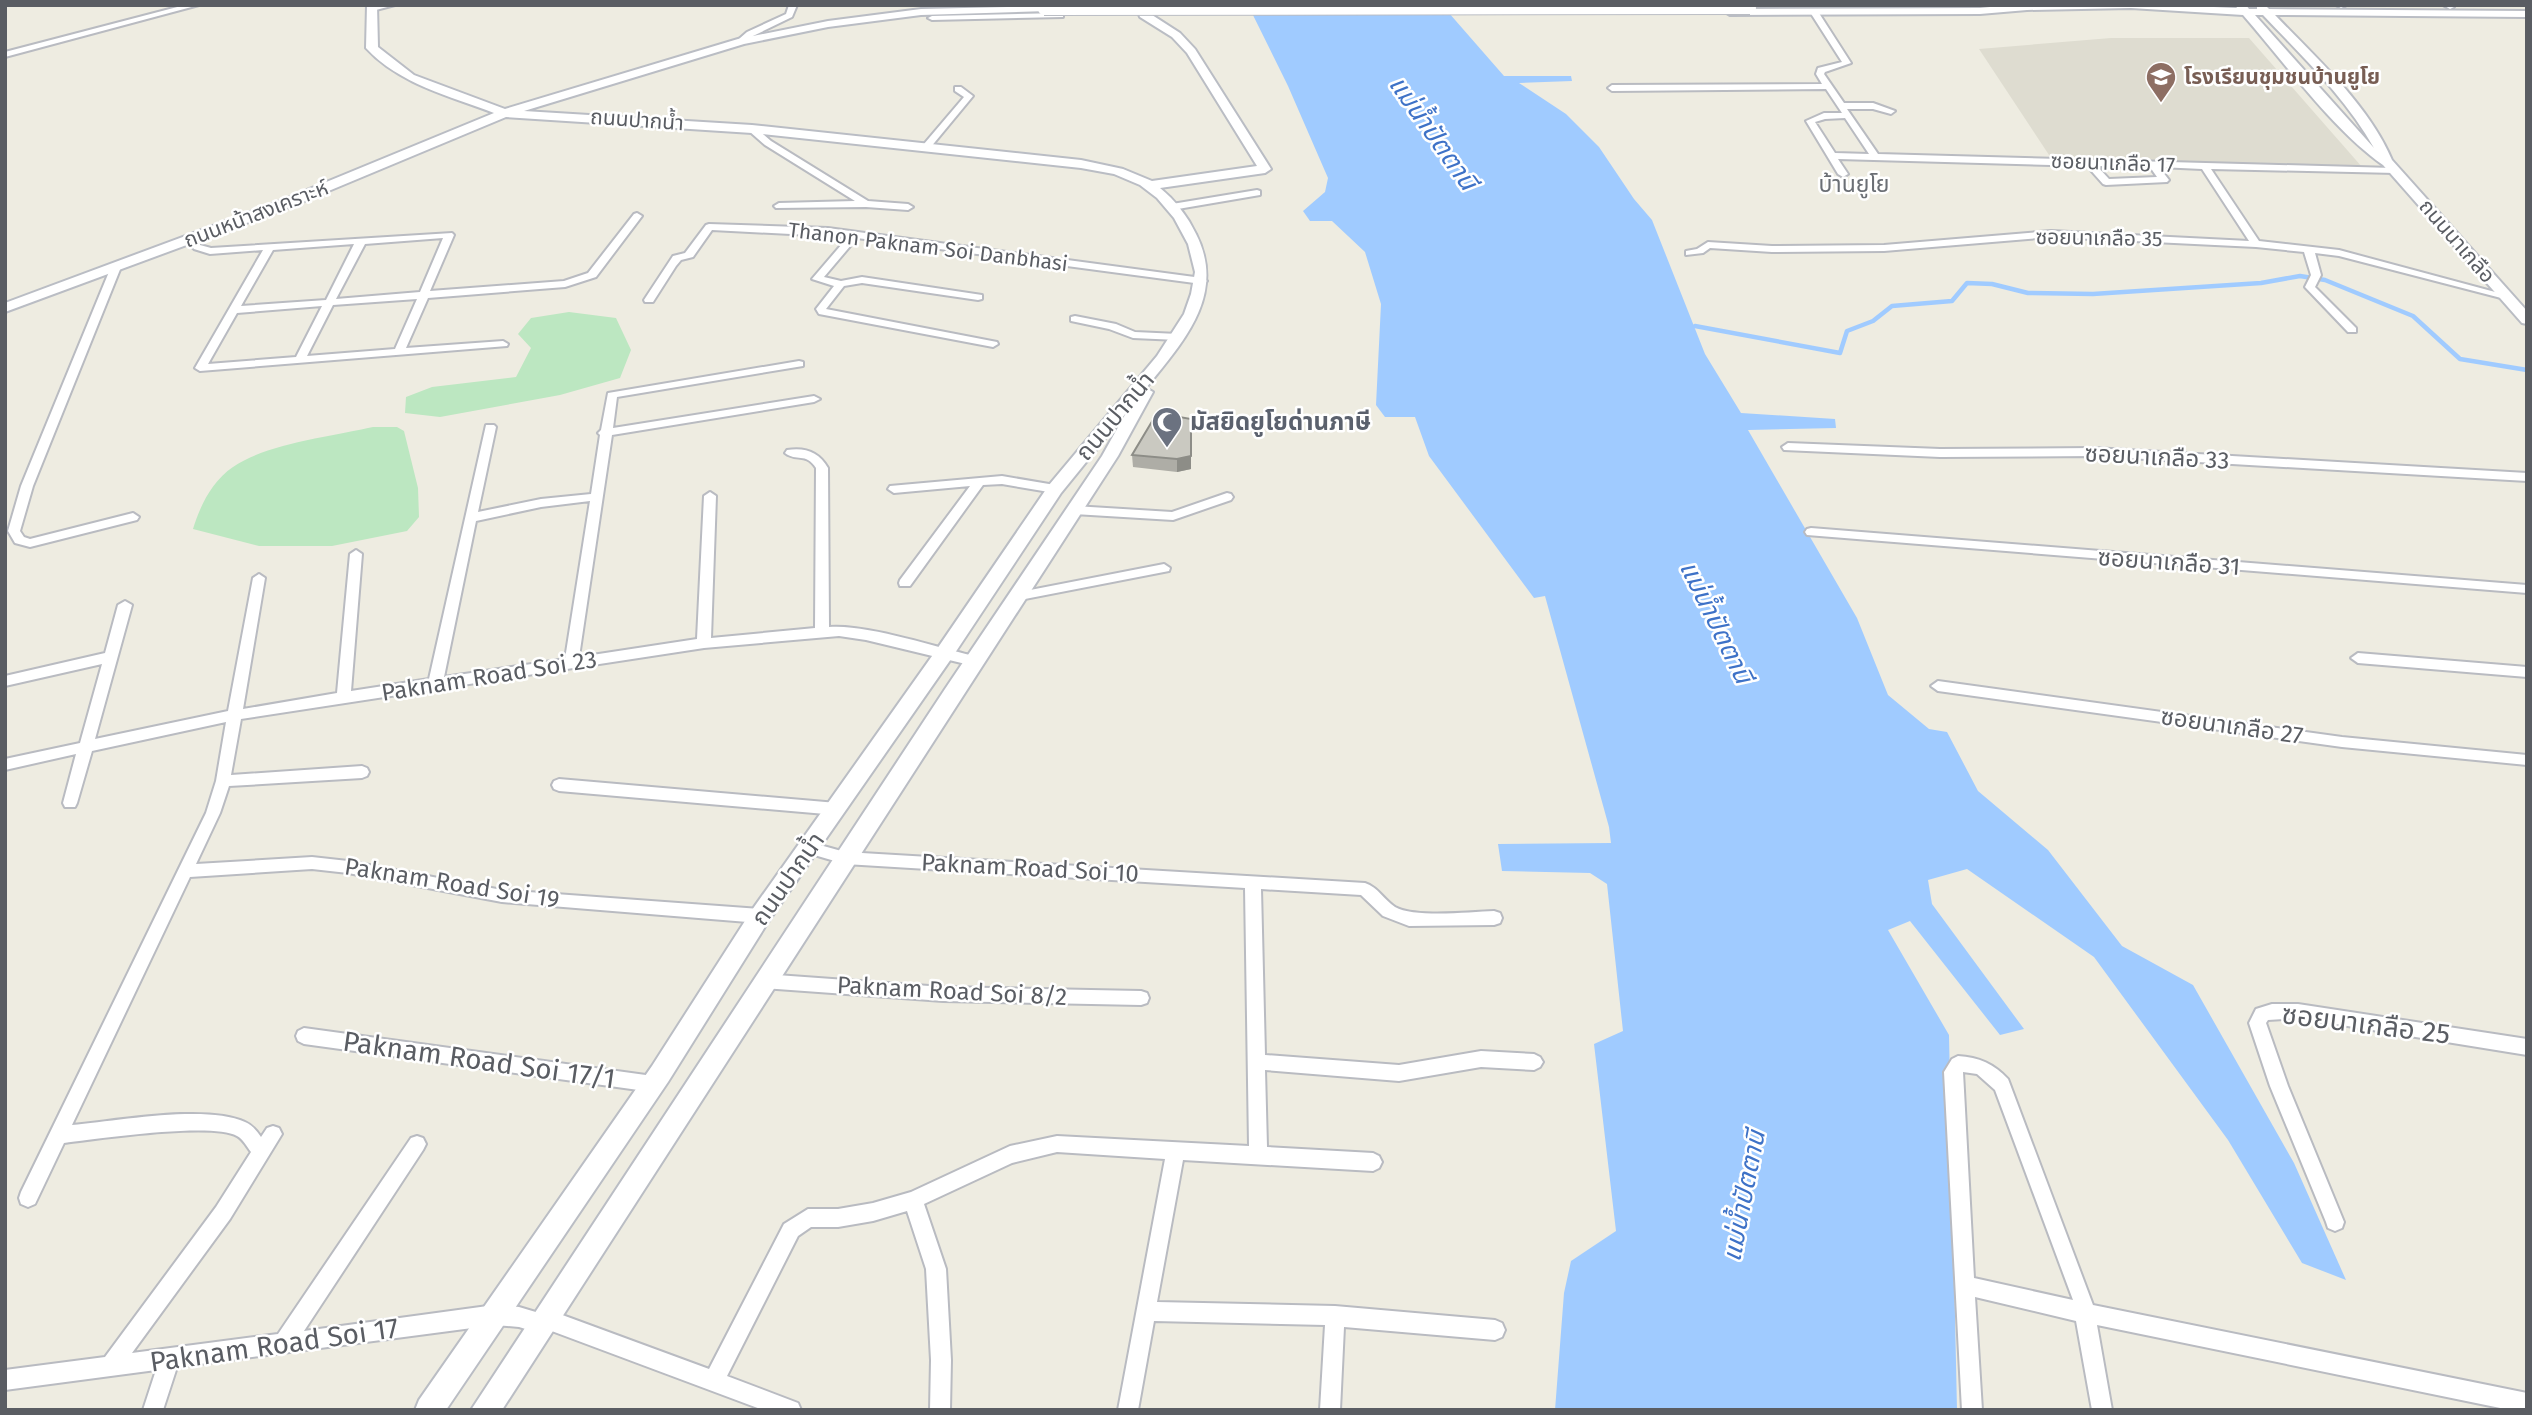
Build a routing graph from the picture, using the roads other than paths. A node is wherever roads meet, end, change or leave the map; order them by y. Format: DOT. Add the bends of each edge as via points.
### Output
graph roads {
  1 [pos="195,5"];
  2 [pos="391,5"];
  3 [pos="793,5"];
  4 [pos="1519,5"];
  5 [pos="1996,5"];
  6 [pos="2149,5"];
  7 [pos="2165,5"];
  8 [pos="2131,6"];
  9 [pos="2341,6"];
  10 [pos="2449,6"];
  11 [pos="179,7"];
  12 [pos="372,7"];
  13 [pos="2026,7"];
  14 [pos="2209,7"];
  15 [pos="2242,7"];
  16 [pos="2262,8"];
  17 [pos="2305,8"];
  18 [pos="2527,8"];
  19 [pos="1142,10"];
  20 [pos="1814,12"];
  21 [pos="2527,14"];
  22 [pos="932,18"];
  23 [pos="2282,28"];
  24 [pos="2261,29"];
  25 [pos="742,41"];
  26 [pos="5,55"];
  27 [pos="1827,86"];
  28 [pos="1612,88"];
  29 [pos="958,89"];
  30 [pos="1841,106"];
  31 [pos="1891,111"];
  32 [pos="505,113"];
  33 [pos="1847,116"];
  34 [pos="752,129"];
  35 [pos="927,146"];
  36 [pos="1834,156"];
  37 [pos="1875,156"];
  38 [pos="2089,162"];
  39 [pos="2152,164"];
  40 [pos="2205,166"];
  41 [pos="2390,167"];
  42 [pos="1843,174"];
  43 [pos="1151,185"];
  44 [pos="1257,193"];
  45 [pos="866,204"];
  46 [pos="779,206"];
  47 [pos="908,207"];
  48 [pos="1172,207"];
  49 [pos="637,216"];
  50 [pos="854,235"];
  51 [pos="191,240"];
  52 [pos="361,241"];
  53 [pos="2256,244"];
  54 [pos="271,247"];
  55 [pos="2308,248"];
  56 [pos="1689,253"];
  57 [pos="116,267"];
  58 [pos="1202,281"];
  59 [pos="841,284"];
  60 [pos="425,295"];
  61 [pos="2505,296"];
  62 [pos="978,297"];
  63 [pos="649,300"];
  64 [pos="330,303"];
  65 [pos="5,308"];
  66 [pos="233,310"];
  67 [pos="2522,310"];
  68 [pos="1075,319"];
  69 [pos="2527,320"];
  70 [pos="2352,330"];
  71 [pos="1178,337"];
  72 [pos="503,344"];
  73 [pos="993,344"];
  74 [pos="400,351"];
  75 [pos="1162,359"];
  76 [pos="299,361"];
  77 [pos="799,364"];
  78 [pos="814,399"];
  79 [pos="489,426"];
  80 [pos="604,433"];
  81 [pos="1788,447"];
  82 [pos="791,453"];
  83 [pos="2527,477"];
  84 [pos="979,482"];
  85 [pos="894,489"];
  86 [pos="1055,489"];
  87 [pos="710,496"];
  88 [pos="595,497"];
  89 [pos="1227,497"];
  90 [pos="1074,510"];
  91 [pos="133,517"];
  92 [pos="470,518"];
  93 [pos="1811,532"];
  94 [pos="356,554"];
  95 [pos="1164,568"];
  96 [pos="259,578"];
  97 [pos="905,583"];
  98 [pos="2527,589"];
  99 [pos="1015,597"];
  100 [pos="125,606"];
  101 [pos="822,631"];
  102 [pos="704,643"];
  103 [pos="944,654"];
  104 [pos="110,657"];
  105 [pos="2358,658"];
  106 [pos="974,661"];
  107 [pos="570,662"];
  108 [pos="2527,672"];
  109 [pos="5,681"];
  110 [pos="435,685"];
  111 [pos="1938,686"];
  112 [pos="344,697"];
  113 [pos="236,714"];
  114 [pos="85,747"];
  115 [pos="2527,760"];
  116 [pos="5,765"];
  117 [pos="362,772"];
  118 [pos="223,781"];
  119 [pos="559,785"];
  120 [pos="70,803"];
  121 [pos="836,809"];
  122 [pos="809,848"];
  123 [pos="845,858"];
  124 [pos="186,871"];
  125 [pos="1253,881"];
  126 [pos="760,916"];
  127 [pos="1494,918"];
  128 [pos="763,981"];
  129 [pos="1140,999"];
  130 [pos="304,1036"];
  131 [pos="2527,1047"];
  132 [pos="1255,1062"];
  133 [pos="1534,1062"];
  134 [pos="653,1084"];
  135 [pos="273,1134"];
  136 [pos="58,1135"];
  137 [pos="417,1144"];
  138 [pos="261,1152"];
  139 [pos="1175,1152"];
  140 [pos="1258,1154"];
  141 [pos="1373,1162"];
  142 [pos="28,1198"];
  143 [pos="913,1200"];
  144 [pos="2335,1222"];
  145 [pos="1964,1285"];
  146 [pos="1146,1311"];
  147 [pos="2085,1313"];
  148 [pos="495,1315"];
  149 [pos="1335,1316"];
  150 [pos="544,1322"];
  151 [pos="1495,1330"];
  152 [pos="285,1341"];
  153 [pos="170,1358"];
  154 [pos="110,1367"];
  155 [pos="5,1380"];
  156 [pos="713,1382"];
  157 [pos="2527,1403"];
  158 [pos="153,1410"];
  159 [pos="429,1410"];
  160 [pos="485,1410"];
  161 [pos="792,1410"];
  162 [pos="940,1410"];
  163 [pos="1128,1410"];
  164 [pos="1330,1410"];
  165 [pos="1972,1410"];
  166 [pos="2102,1410"];
  1 -- 11 [label="street"];
  2 -- 12 [label="street"];
  3 -- 25 [label="street" via="789,15"];
  4 -- 20 [label="main road" via="1521,10 1539,12"];
  5 -- 13 [label="main road"];
  6 -- 8 [label="main road"];
  7 -- 14 [label="main road"];
  8 -- 13 [label="main road"];
  8 -- 14 [label="main road"];
  9 -- 10 [label="main road"];
  9 -- 17 [label="main road"];
  10 -- 18 [label="main road"];
  11 -- 26 [label="street"];
  12 -- 32 [label="main road" via="372,48 393,66"];
  13 -- 20 [label="main road"];
  13 -- 25 [label="main road, ถนนหน้าสงเคราะห์, bridge" via="921,12"];
  14 -- 15 [label="main road"];
  14 -- 24 [label="main road"];
  15 -- 16 [label="main road"];
  15 -- 24 [label="main road, ถนนนาเกลือ"];
  16 -- 17 [label="main road"];
  16 -- 23 [label="main road, ถนนนาเกลือ"];
  17 -- 21 [label="main road"];
  17 -- 23 [label="main road"];
  19 -- 22 [label="street"];
  19 -- 43 [label="main road" via="1191,51 1265,169"];
  20 -- 27 [label="street" via="1847,63 1820,71"];
  23 -- 41 [label="main road, ถนนนาเกลือ" via="2364,122 2384,149"];
  24 -- 41 [label="main road, ถนนนาเกลือ" via="2343,123"];
  25 -- 32 [label="main road, ถนนหน้าสงเคราะห์"];
  27 -- 28 [label="street"];
  27 -- 30 [label="street"];
  29 -- 35 [label="street" via="969,96"];
  30 -- 31 [label="street"];
  30 -- 33 [label="street"];
  32 -- 34 [label="main road, ถนนปากน้ำ"];
  32 -- 51 [label="main road, ถนนหน้าสงเคราะห์"];
  33 -- 36 [label="street" via="1810,121"];
  33 -- 37 [label="street"];
  34 -- 35 [label="main road, ถนนปากน้ำ"];
  34 -- 45 [label="street"];
  35 -- 43 [label="main road, ถนนปากน้ำ" via="1082,164"];
  36 -- 37 [label="street, ซอยนาเกลือ 17"];
  36 -- 42 [label="street"];
  37 -- 38 [label="street, ซอยนาเกลือ 17"];
  38 -- 39 [label="street, ซอยนาเกลือ 17"];
  38 -- 39 [label="street" via="2106,182 2164,180"];
  39 -- 40 [label="street, ซอยนาเกลือ 17"];
  40 -- 41 [label="street, ซอยนาเกลือ 17"];
  40 -- 53 [label="street"];
  41 -- 61 [label="main road, ถนนนาเกลือ"];
  43 -- 48 [label="main road, ถนนปากน้ำ"];
  44 -- 48 [label="street"];
  45 -- 46 [label="street"];
  45 -- 47 [label="street"];
  48 -- 58 [label="main road, ถนนปากน้ำ" via="1193,239"];
  49 -- 60 [label="street" via="592,275 581,280"];
  50 -- 58 [label="street, Thanon Paknam Soi Danbhasi"];
  50 -- 59 [label="street" via="817,279"];
  50 -- 63 [label="street, Thanon Paknam Soi Danbhasi" via="709,227 689,255 672,264"];
  51 -- 54 [label="street" via="210,251"];
  51 -- 57 [label="main road, ถนนหน้าสงเคราะห์"];
  52 -- 54 [label="street"];
  52 -- 60 [label="street" via="449,235"];
  52 -- 64 [label="street"];
  53 -- 55 [label="street, ซอยนาเกลือ 35"];
  53 -- 56 [label="street, ซอยนาเกลือ 35" via="2050,234 1884,248 1708,246"];
  54 -- 66 [label="street"];
  55 -- 61 [label="street, ซอยนาเกลือ 35"];
  55 -- 70 [label="street" via="2312,290"];
  57 -- 65 [label="main road, ถนนหน้าสงเคราะห์"];
  57 -- 91 [label="street" via="27,486 14,531 19,540 30,543"];
  58 -- 71 [label="main road, ถนนปากน้ำ"];
  59 -- 62 [label="street" via="862,281"];
  59 -- 73 [label="street" via="823,312"];
  60 -- 64 [label="street"];
  60 -- 74 [label="street"];
  61 -- 67 [label="main road, ถนนนาเกลือ"];
  64 -- 66 [label="street"];
  64 -- 76 [label="street"];
  66 -- 76 [label="street" via="200,368"];
  67 -- 69 [label="main road, ถนนนาเกลือ"];
  68 -- 71 [label="street" via="1133,335"];
  71 -- 75 [label="main road, ถนนปากน้ำ"];
  72 -- 74 [label="street"];
  74 -- 76 [label="street"];
  75 -- 86 [label="main road, ถนนปากน้ำ"];
  75 -- 90 [label="main road, ถนนปากน้ำ" via="1110,456"];
  77 -- 80 [label="street" via="616,393 610,398"];
  78 -- 80 [label="street"];
  79 -- 92 [label="street"];
  80 -- 88 [label="street"];
  81 -- 83 [label="street, ซอยนาเกลือ 33" via="1940,453 2094,452"];
  82 -- 101 [label="street" via="810,454 822,468"];
  84 -- 85 [label="street"];
  84 -- 86 [label="street" via="1021,481"];
  84 -- 97 [label="street"];
  86 -- 103 [label="main road, ถนนปากน้ำ"];
  87 -- 102 [label="street"];
  88 -- 92 [label="street"];
  88 -- 107 [label="street"];
  89 -- 90 [label="street" via="1173,516"];
  90 -- 99 [label="main road, ถนนปากน้ำ"];
  92 -- 110 [label="street"];
  93 -- 98 [label="street, ซอยนาเกลือ 31"];
  94 -- 112 [label="street"];
  95 -- 99 [label="street"];
  96 -- 113 [label="street"];
  99 -- 106 [label="main road, ถนนปากน้ำ"];
  100 -- 104 [label="street"];
  101 -- 102 [label="street, Paknam Road Soi 23"];
  101 -- 103 [label="street, Paknam Road Soi 23" via="859,633"];
  102 -- 107 [label="street, Paknam Road Soi 23"];
  103 -- 106 [label="street, Paknam Road Soi 23"];
  103 -- 121 [label="main road, ถนนปากน้ำ"];
  104 -- 109 [label="street"];
  104 -- 114 [label="street"];
  105 -- 108 [label="street"];
  106 -- 123 [label="main road, ถนนปากน้ำ"];
  107 -- 110 [label="street, Paknam Road Soi 23"];
  110 -- 112 [label="street, Paknam Road Soi 23"];
  111 -- 115 [label="street, ซอยนาเกลือ 27" via="2342,742"];
  112 -- 113 [label="street, Paknam Road Soi 23"];
  113 -- 114 [label="street, Paknam Road Soi 23"];
  113 -- 118 [label="street"];
  114 -- 116 [label="street, Paknam Road Soi 23"];
  114 -- 120 [label="street"];
  117 -- 118 [label="street"];
  118 -- 124 [label="street"];
  119 -- 121 [label="street"];
  121 -- 122 [label="main road, ถนนปากน้ำ"];
  122 -- 123 [label="street, Paknam Road Soi 10"];
  122 -- 126 [label="main road, ถนนปากน้ำ"];
  123 -- 125 [label="street, Paknam Road Soi 10"];
  123 -- 128 [label="main road, ถนนปากน้ำ"];
  124 -- 126 [label="street, Paknam Road Soi 19" via="312,863 502,896"];
  124 -- 136 [label="street"];
  125 -- 127 [label="street, Paknam Road Soi 10" via="1365,889 1389,911 1409,919"];
  125 -- 132 [label="street"];
  126 -- 134 [label="main road, ถนนปากน้ำ"];
  128 -- 129 [label="street, Paknam Road Soi 8/2" via="943,994"];
  128 -- 150 [label="main road, ถนนปากน้ำ"];
  130 -- 134 [label="street, Paknam Road Soi 17/1"];
  131 -- 144 [label="street, ซอยนาเกลือ 25" via="2298,1011 2262,1014 2257,1023 2261,1035"];
  132 -- 133 [label="street" via="1399,1073 1481,1059"];
  132 -- 140 [label="street"];
  134 -- 148 [label="main road, ถนนปากน้ำ"];
  135 -- 138 [label="street"];
  136 -- 138 [label="street" via="218,1124 240,1128"];
  136 -- 142 [label="street"];
  137 -- 152 [label="street"];
  138 -- 154 [label="street" via="223,1213"];
  139 -- 140 [label="street"];
  139 -- 143 [label="street" via="1057,1144 1010,1155"];
  139 -- 146 [label="street"];
  140 -- 141 [label="street"];
  143 -- 156 [label="street" via="838,1218 808,1218 791,1230"];
  143 -- 162 [label="street" via="936,1269"];
  145 -- 147 [label="street"];
  145 -- 147 [label="street" via="1953,1072 1958,1064 1974,1064 1986,1068 2002,1085"];
  145 -- 165 [label="street"];
  146 -- 149 [label="street"];
  146 -- 163 [label="street"];
  147 -- 157 [label="street"];
  147 -- 166 [label="street"];
  148 -- 150 [label="street, Paknam Road Soi 17"];
  148 -- 152 [label="street, Paknam Road Soi 17"];
  148 -- 159 [label="main road, ถนนปากน้ำ"];
  149 -- 151 [label="street"];
  149 -- 164 [label="street"];
  150 -- 156 [label="street, Paknam Road Soi 17"];
  150 -- 160 [label="main road, ถนนปากน้ำ"];
  152 -- 153 [label="street, Paknam Road Soi 17"];
  153 -- 154 [label="street, Paknam Road Soi 17"];
  153 -- 158 [label="street"];
  154 -- 155 [label="street, Paknam Road Soi 17"];
  156 -- 161 [label="street, Paknam Road Soi 17"];
}
